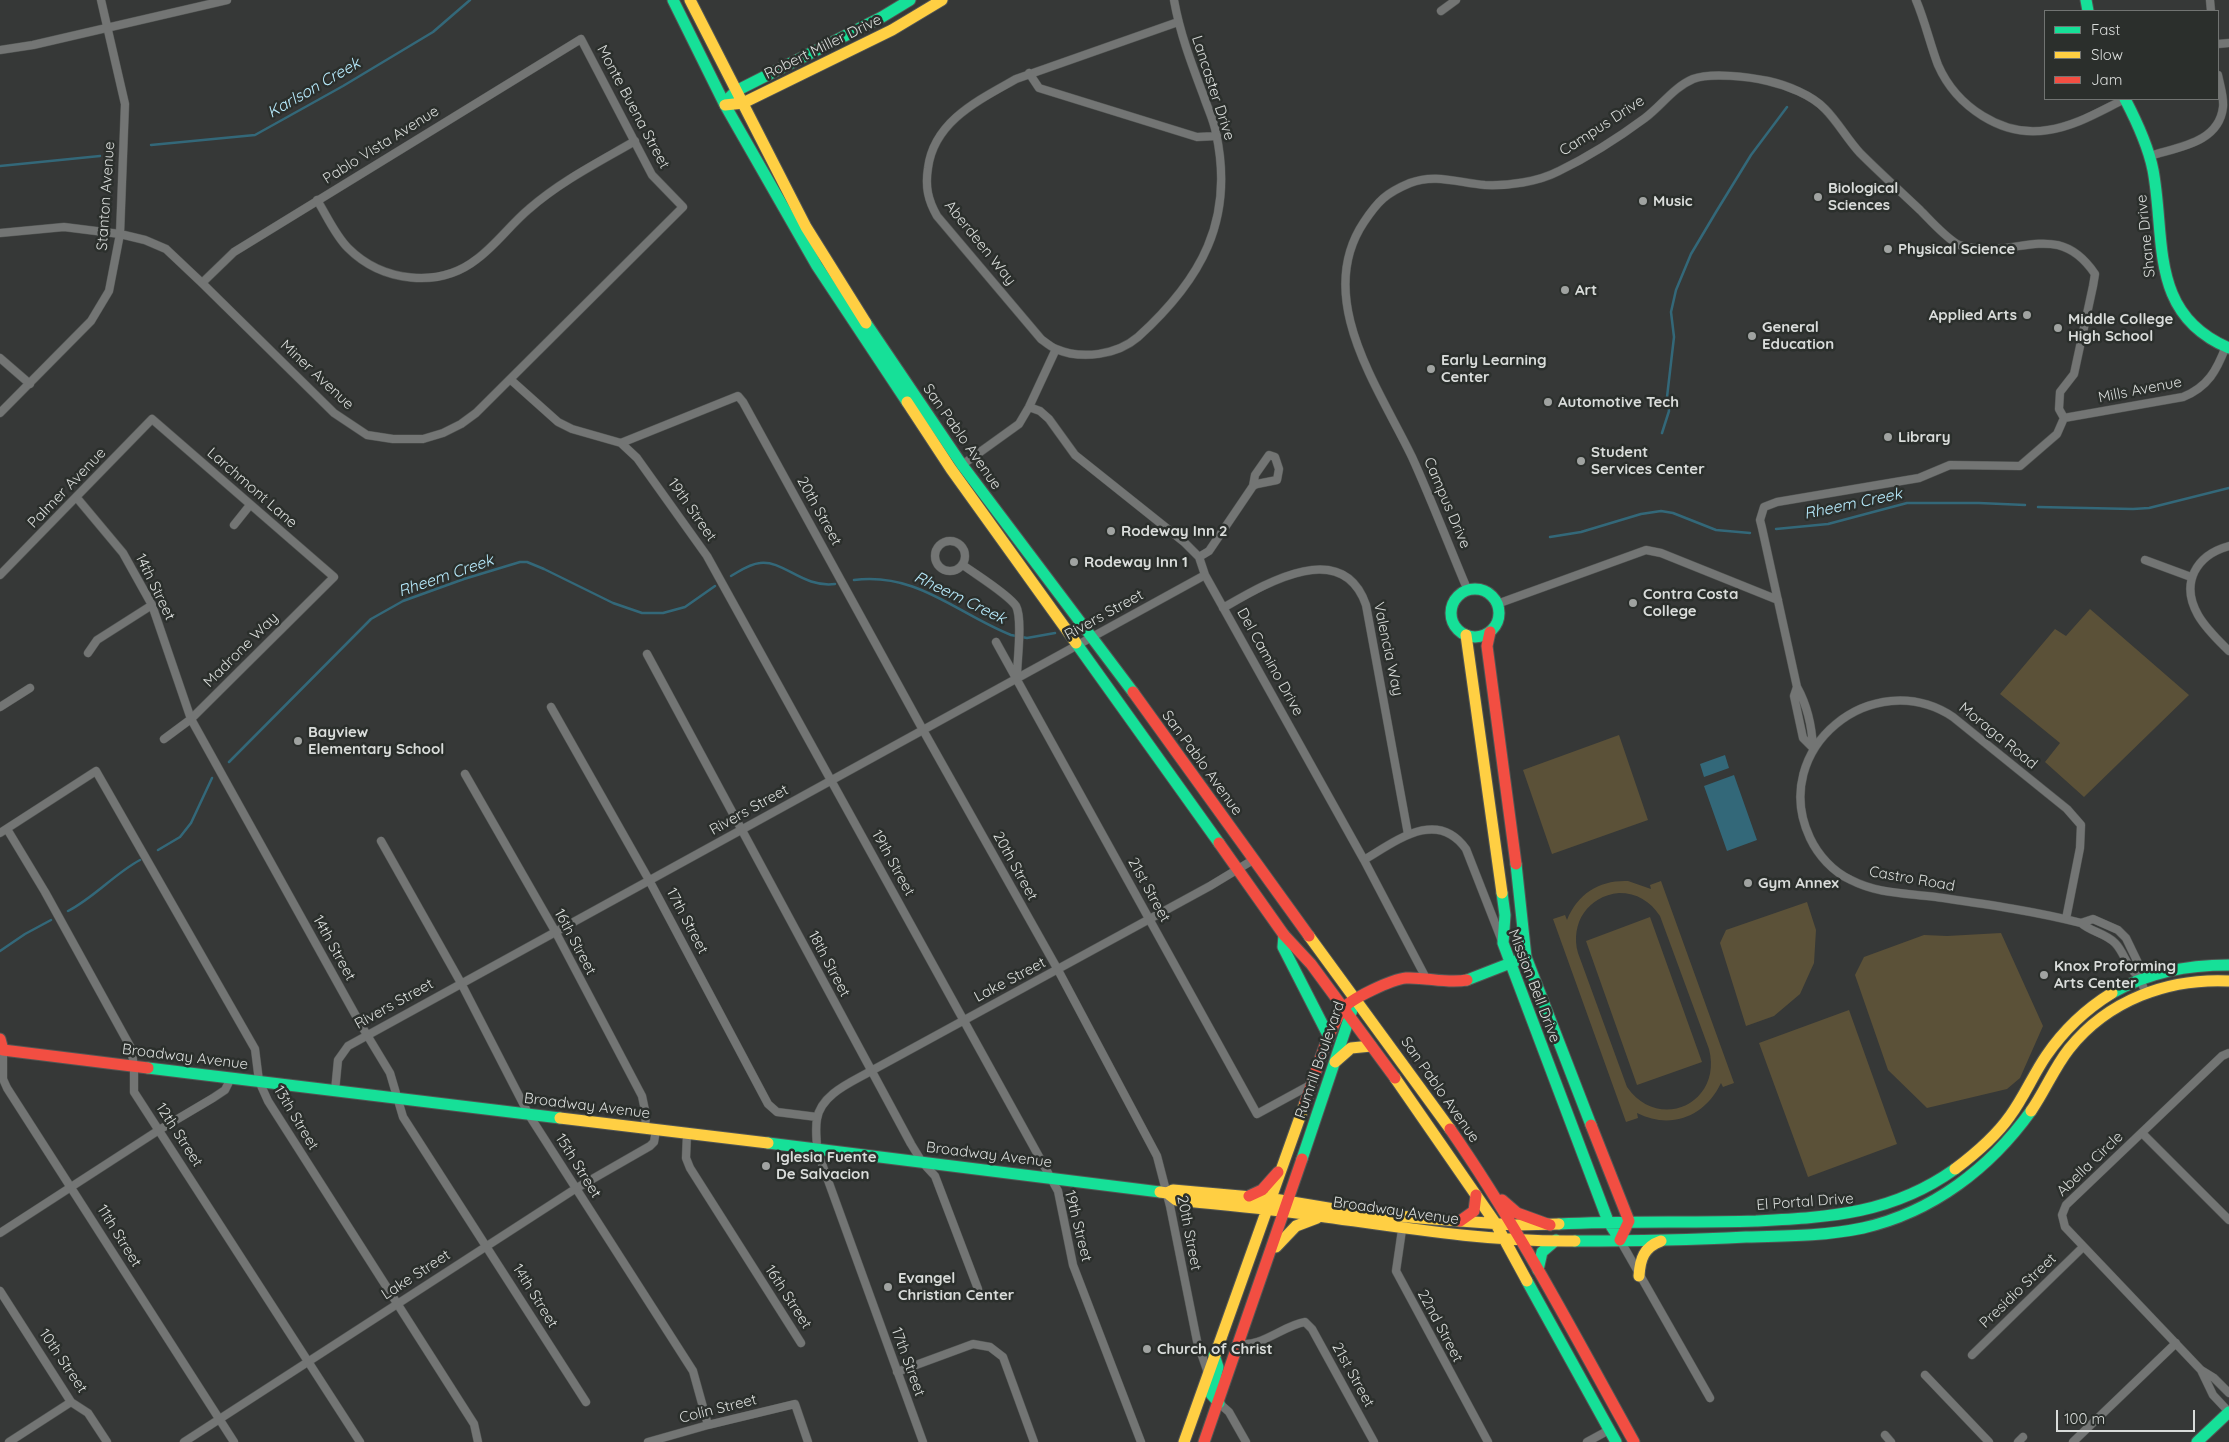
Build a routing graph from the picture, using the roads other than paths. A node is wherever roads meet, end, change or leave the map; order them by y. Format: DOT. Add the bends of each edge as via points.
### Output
graph roads {
  1 [pos="101,0"];
  2 [pos="227,0"];
  3 [pos="673,0"];
  4 [pos="690,0"];
  5 [pos="910,0"];
  6 [pos="942,0"];
  7 [pos="1174,0"];
  8 [pos="1456,0"];
  9 [pos="1916,0"];
  10 [pos="1442,11"];
  11 [pos="1178,22"];
  12 [pos="108,27"];
  13 [pos="581,39"];
  14 [pos="0,50"];
  15 [pos="1029,73"];
  16 [pos="2219,80"];
  17 [pos="736,90"];
  18 [pos="2123,100"];
  19 [pos="2126,100"];
  20 [pos="742,103"];
  21 [pos="725,105"];
  22 [pos="1217,136"];
  23 [pos="635,141"];
  24 [pos="2150,156"];
  25 [pos="317,200"];
  26 [pos="683,207"];
  27 [pos="0,233"];
  28 [pos="120,234"];
  29 [pos="202,282"];
  30 [pos="2227,347"];
  31 [pos="1056,349"];
  32 [pos="0,358"];
  33 [pos="511,380"];
  34 [pos="30,384"];
  35 [pos="1030,408"];
  36 [pos="0,413"];
  37 [pos="2064,418"];
  38 [pos="152,419"];
  39 [pos="621,443"];
  40 [pos="962,465"];
  41 [pos="1253,486"];
  42 [pos="77,498"];
  43 [pos="250,505"];
  44 [pos="234,525"];
  45 [pos="2229,546"];
  46 [pos="1199,557"];
  47 [pos="2144,560"];
  48 [pos="963,565"];
  49 [pos="0,575"];
  50 [pos="1205,575"];
  51 [pos="334,576"];
  52 [pos="2191,577"];
  53 [pos="1468,591"];
  54 [pos="1778,600"];
  55 [pos="1497,604"];
  56 [pos="152,605"];
  57 [pos="1223,608"];
  58 [pos="1490,632"];
  59 [pos="1466,635"];
  60 [pos="1093,637"];
  61 [pos="996,642"];
  62 [pos="1076,646"];
  63 [pos="2229,651"];
  64 [pos="88,653"];
  65 [pos="647,654"];
  66 [pos="1017,678"];
  67 [pos="30,688"];
  68 [pos="0,707"];
  69 [pos="551,707"];
  70 [pos="191,719"];
  71 [pos="923,730"];
  72 [pos="164,739"];
  73 [pos="1813,748"];
  74 [pos="465,774"];
  75 [pos="832,780"];
  76 [pos="1800,786"];
  77 [pos="742,829"];
  78 [pos="4,831"];
  79 [pos="1408,834"];
  80 [pos="381,841"];
  81 [pos="1253,860"];
  82 [pos="1364,860"];
  83 [pos="1238,869"];
  84 [pos="649,880"];
  85 [pos="1149,920"];
  86 [pos="2066,920"];
  87 [pos="2081,923"];
  88 [pos="555,931"];
  89 [pos="1284,935"];
  90 [pos="1503,943"];
  91 [pos="1526,957"];
  92 [pos="1509,963"];
  93 [pos="2229,965"];
  94 [pos="1058,970"];
  95 [pos="2139,977"];
  96 [pos="1427,980"];
  97 [pos="2229,980"];
  98 [pos="461,983"];
  99 [pos="2146,993"];
  100 [pos="1356,999"];
  101 [pos="1346,1012"];
  102 [pos="964,1021"];
  103 [pos="367,1035"];
  104 [pos="1329,1038"];
  105 [pos="2,1045"];
  106 [pos="1372,1046"];
  107 [pos="2229,1053"];
  108 [pos="1335,1062"];
  109 [pos="134,1066"];
  110 [pos="871,1071"];
  111 [pos="231,1078"];
  112 [pos="259,1081"];
  113 [pos="1312,1084"];
  114 [pos="335,1091"];
  115 [pos="398,1098"];
  116 [pos="529,1115"];
  117 [pos="817,1117"];
  118 [pos="651,1129"];
  119 [pos="159,1130"];
  120 [pos="2142,1133"];
  121 [pos="687,1134"];
  122 [pos="817,1150"];
  123 [pos="922,1162"];
  124 [pos="1284,1165"];
  125 [pos="1049,1178"];
  126 [pos="71,1187"];
  127 [pos="1489,1188"];
  128 [pos="575,1189"];
  129 [pos="1167,1193"];
  130 [pos="1476,1195"];
  131 [pos="1250,1196"];
  132 [pos="1270,1204"];
  133 [pos="1287,1207"];
  134 [pos="1321,1216"];
  135 [pos="1404,1216"];
  136 [pos="2229,1220"];
  137 [pos="1460,1221"];
  138 [pos="1608,1221"];
  139 [pos="1629,1221"];
  140 [pos="1496,1224"];
  141 [pos="1512,1225"];
  142 [pos="1550,1225"];
  143 [pos="1402,1229"];
  144 [pos="0,1232"];
  145 [pos="1504,1240"];
  146 [pos="1521,1240"];
  147 [pos="1556,1240"];
  148 [pos="1620,1240"];
  149 [pos="1664,1240"];
  150 [pos="487,1246"];
  151 [pos="2083,1247"];
  152 [pos="1270,1254"];
  153 [pos="1538,1270"];
  154 [pos="1639,1276"];
  155 [pos="978,1289"];
  156 [pos="0,1291"];
  157 [pos="398,1304"];
  158 [pos="801,1343"];
  159 [pos="1239,1343"];
  160 [pos="2176,1343"];
  161 [pos="1214,1355"];
  162 [pos="1972,1355"];
  163 [pos="309,1361"];
  164 [pos="1576,1370"];
  165 [pos="2201,1370"];
  166 [pos="897,1372"];
  167 [pos="1208,1373"];
  168 [pos="1925,1376"];
  169 [pos="2229,1393"];
  170 [pos="1710,1398"];
  171 [pos="71,1402"];
  172 [pos="586,1402"];
  173 [pos="1219,1403"];
  174 [pos="1615,1407"];
  175 [pos="2229,1412"];
  176 [pos="220,1419"];
  177 [pos="708,1425"];
  178 [pos="1609,1430"];
  179 [pos="1885,1435"];
  180 [pos="10,1442"];
  181 [pos="107,1442"];
  182 [pos="184,1442"];
  183 [pos="234,1442"];
  184 [pos="360,1442"];
  185 [pos="478,1442"];
  186 [pos="648,1442"];
  187 [pos="808,1442"];
  188 [pos="923,1442"];
  189 [pos="1034,1442"];
  190 [pos="1140,1442"];
  191 [pos="1184,1442"];
  192 [pos="1204,1442"];
  193 [pos="1246,1442"];
  194 [pos="1374,1442"];
  195 [pos="1488,1442"];
  196 [pos="1587,1442"];
  197 [pos="1616,1442"];
  198 [pos="1623,1442"];
  199 [pos="1634,1442"];
  200 [pos="1892,1442"];
  201 [pos="1989,1442"];
  202 [pos="2073,1442"];
  203 [pos="2197,1442"];
  1 -- 12 [label="street, Stanton Avenue"];
  2 -- 12 [label="street"];
  3 -- 21 [label="main road, San Pablo Avenue"];
  4 -- 17 [label="main road, San Pablo Avenue"];
  5 -- 17 [label="main road, Robert Miller Drive"];
  6 -- 20 [label="main road, Robert Miller Drive" via="892,30"];
  7 -- 11 [label="street, Lancaster Drive"];
  8 -- 10 [label="street"];
  9 -- 18 [label="street" via="1939,65 1958,96 1978,114 2006,127 2047,130 2077,123"];
  11 -- 15 [label="street, Aberdeen Way"];
  11 -- 22 [label="street, Lancaster Drive"];
  12 -- 14 [label="street"];
  12 -- 28 [label="street, Stanton Avenue" via="126,104"];
  13 -- 23 [label="street, Monte Buena Street"];
  13 -- 25 [label="street, Pablo Vista Avenue"];
  15 -- 22 [label="street" via="1039,88 1197,137"];
  15 -- 31 [label="street, Aberdeen Way" via="992,92 948,124 930,153 927,192 944,225 1041,338"];
  16 -- 24 [label="street" via="2224,106 2217,125 2203,140"];
  17 -- 20 [label="main road, San Pablo Avenue"];
  17 -- 21 [label="main road"];
  19 -- 24 [label="main road, Shane Drive"];
  20 -- 21 [label="main road"];
  20 -- 40 [label="main road, San Pablo Avenue" via="826,260"];
  21 -- 62 [label="main road, San Pablo Avenue" via="817,266 951,469"];
  22 -- 31 [label="street, Lancaster Drive" via="1220,189 1217,223 1202,260 1185,289 1136,339 1114,351 1086,355"];
  23 -- 25 [label="street" via="571,178 529,208 477,259 446,276 412,278 387,272 361,259 347,247"];
  23 -- 26 [label="street, Monte Buena Street" via="652,175"];
  24 -- 30 [label="main road, Shane Drive" via="2158,207 2161,262 2167,287 2196,328"];
  25 -- 29 [label="street, Pablo Vista Avenue" via="234,252"];
  26 -- 33 [label="street, Miner Avenue"];
  27 -- 28 [label="street, Miner Avenue" via="64,227"];
  28 -- 29 [label="street, Miner Avenue" via="166,249"];
  28 -- 34 [label="street, Stanton Avenue" via="109,291 91,321"];
  29 -- 33 [label="street, Miner Avenue" via="334,413 367,435 411,439 443,433 476,413"];
  30 -- 37 [label="street, Mills Avenue" via="2214,374 2195,392 2183,397"];
  31 -- 35 [label="street"];
  32 -- 34 [label="street"];
  33 -- 39 [label="street, 19th Street" via="558,422"];
  34 -- 36 [label="street, Stanton Avenue"];
  35 -- 40 [label="street" via="1019,424"];
  35 -- 46 [label="street, Del Camino Drive" via="1049,419 1075,455"];
  37 -- 53 [label="street, Campus Drive" via="2059,409 2060,392 2074,374 2095,274 2086,261 2076,252 2061,246 2035,242 1996,250 1959,246 1859,151 1824,107 1814,100 1770,81 1724,76 1692,79 1647,117 1555,173 1522,183 1486,185 1428,178 1383,196 1350,245 1346,295 1349,319 1360,353 1414,462"];
  37 -- 54 [label="street" via="2057,434 2020,466 1950,465 1919,478 1768,503 1760,520"];
  38 -- 42 [label="street, Palmer Avenue"];
  38 -- 43 [label="street, Larchmont Lane"];
  39 -- 71 [label="street, 20th Street" via="738,396"];
  39 -- 75 [label="street, 19th Street" via="637,458 707,556"];
  40 -- 60 [label="main road, San Pablo Avenue"];
  41 -- 46 [label="street" via="1209,551"];
  42 -- 49 [label="street, Palmer Avenue"];
  42 -- 56 [label="street, 14th Street" via="123,552"];
  43 -- 44 [label="street"];
  43 -- 51 [label="street, Larchmont Lane"];
  45 -- 52 [label="street" via="2204,557"];
  46 -- 50 [label="street, Del Camino Drive"];
  47 -- 52 [label="street"];
  48 -- 48 [label="street" via="965,553 959,544 947,542 938,548 935,559 942,569 953,571"];
  48 -- 66 [label="street, 21st Street" via="1016,606 1019,619"];
  50 -- 57 [label="street, Del Camino Drive"];
  50 -- 60 [label="street, Rivers Street"];
  51 -- 70 [label="street, Madrone Way"];
  52 -- 63 [label="street" via="2192,598 2198,615"];
  53 -- 55 [label="main road" via="1487,593"];
  53 -- 59 [label="main road" via="1456,599 1451,612 1455,626"];
  54 -- 55 [label="street" via="1661,553 1646,550"];
  54 -- 73 [label="street" via="1812,731"];
  55 -- 58 [label="main road" via="1498,619"];
  56 -- 64 [label="street" via="97,640"];
  56 -- 70 [label="street, 14th Street"];
  57 -- 79 [label="street, Valencia Way" via="1269,582 1305,570 1335,573 1358,589 1366,605"];
  57 -- 82 [label="street, Del Camino Drive"];
  58 -- 59 [label="main road" via="1481,636"];
  58 -- 91 [label="main road" via="1487,646"];
  59 -- 90 [label="main road" via="1505,915"];
  60 -- 62 [label="street, Rivers Street"];
  60 -- 81 [label="main road, San Pablo Avenue"];
  61 -- 66 [label="street, 21st Street"];
  62 -- 66 [label="street, Rivers Street"];
  62 -- 83 [label="main road, San Pablo Avenue"];
  65 -- 77 [label="street, 18th Street"];
  66 -- 71 [label="street, Rivers Street"];
  66 -- 85 [label="street, 21st Street"];
  67 -- 68 [label="street"];
  69 -- 84 [label="street, 17th Street"];
  70 -- 72 [label="street, Madrone Way"];
  70 -- 103 [label="street, 14th Street"];
  71 -- 75 [label="street, Rivers Street"];
  71 -- 94 [label="street, 20th Street"];
  73 -- 76 [label="street, Moraga Road"];
  73 -- 86 [label="street, Moraga Road" via="1845,716 1883,702 1915,702 1941,709 1953,717 2067,809 2081,825 2080,848"];
  74 -- 88 [label="street, 16th Street"];
  75 -- 77 [label="street, Rivers Street"];
  75 -- 102 [label="street, 19th Street"];
  76 -- 86 [label="street, Castro Road" via="1800,809 1815,848 1849,880 1889,892"];
  77 -- 84 [label="street, Rivers Street"];
  77 -- 110 [label="street, 18th Street"];
  78 -- 109 [label="street, 12th Street" via="45,892 131,1048"];
  78 -- 112 [label="street, 13th Street" via="96,771 255,1050"];
  79 -- 82 [label="street, Mission Bell Drive"];
  79 -- 90 [label="street, Mission Bell Drive" via="1436,830 1462,843"];
  80 -- 98 [label="street, 15th Street"];
  81 -- 83 [label="street, Lake Street"];
  81 -- 100 [label="main road, San Pablo Avenue"];
  82 -- 96 [label="street, Del Camino Drive"];
  83 -- 85 [label="street, Lake Street"];
  83 -- 89 [label="main road, San Pablo Avenue"];
  84 -- 88 [label="street, Rivers Street"];
  84 -- 117 [label="street, 17th Street" via="768,1104 777,1112"];
  85 -- 94 [label="street, Lake Street"];
  85 -- 113 [label="street, 21st Street" via="1256,1114"];
  86 -- 87 [label="street, Castro Road"];
  87 -- 95 [label="street, Castro Road" via="2089,931 2110,939 2130,970"];
  87 -- 95 [label="street, Castro Road" via="2093,919 2118,930 2134,952 2140,967"];
  88 -- 98 [label="street, Rivers Street"];
  88 -- 118 [label="street, 16th Street" via="642,1096"];
  89 -- 101 [label="main road, San Pablo Avenue"];
  89 -- 104 [label="main road" via="1283,947"];
  90 -- 92 [label="main road, Mission Bell Drive"];
  91 -- 92 [label="main road"];
  91 -- 139 [label="main road, Mission Bell Drive"];
  92 -- 96 [label="main road" via="1470,980"];
  92 -- 138 [label="main road, Mission Bell Drive"];
  93 -- 95 [label="main road, El Portal Drive" via="2182,966"];
  94 -- 102 [label="street, Lake Street"];
  94 -- 129 [label="street, 20th Street" via="1157,1156"];
  95 -- 99 [label="street, Castro Road"];
  95 -- 139 [label="main road, El Portal Drive" via="2100,1000 2060,1036 2005,1122 1971,1157 1942,1179 1910,1195 1859,1213 1820,1218 1689,1223"];
  96 -- 100 [label="main road" via="1395,980"];
  97 -- 99 [label="main road, El Portal Drive" via="2192,981"];
  98 -- 103 [label="street, Rivers Street"];
  98 -- 116 [label="street, 15th Street"];
  99 -- 149 [label="main road, El Portal Drive" via="2112,1010 2082,1035 2064,1056 2018,1128 1969,1178 1937,1199 1873,1225 1846,1230 1802,1235"];
  100 -- 101 [label="main road, Rumrill Boulevard"];
  100 -- 127 [label="main road, San Pablo Avenue" via="1426,1094"];
  101 -- 104 [label="main road, Rumrill Boulevard"];
  101 -- 106 [label="main road, San Pablo Avenue"];
  101 -- 108 [label="main road, Rumrill Boulevard"];
  102 -- 110 [label="street, Lake Street"];
  102 -- 125 [label="street, 19th Street"];
  103 -- 114 [label="street, Rivers Street" via="348,1046 338,1060"];
  103 -- 115 [label="street, 14th Street" via="390,1073"];
  104 -- 113 [label="main road, Rumrill Boulevard"];
  105 -- 109 [label="main road, Broadway Avenue"];
  105 -- 126 [label="street, 11th Street" via="3,1079 7,1088"];
  106 -- 108 [label="main road" via="1346,1049"];
  106 -- 130 [label="main road, San Pablo Avenue"];
  107 -- 120 [label="street, Abella Circle" via="2222,1056"];
  108 -- 133 [label="main road, Rumrill Boulevard"];
  109 -- 111 [label="main road, Broadway Avenue"];
  109 -- 119 [label="street, 12th Street" via="134,1092"];
  110 -- 117 [label="street, Lake Street" via="825,1101"];
  110 -- 123 [label="street, 18th Street"];
  111 -- 112 [label="main road, Broadway Avenue"];
  111 -- 119 [label="street" via="225,1090"];
  112 -- 114 [label="main road, Broadway Avenue"];
  112 -- 157 [label="street, 13th Street" via="268,1102"];
  113 -- 124 [label="main road, Rumrill Boulevard"];
  114 -- 115 [label="main road, Broadway Avenue"];
  115 -- 116 [label="main road, Broadway Avenue"];
  115 -- 150 [label="street, 14th Street" via="403,1117"];
  116 -- 118 [label="main road, Broadway Avenue"];
  116 -- 128 [label="street, 15th Street"];
  117 -- 122 [label="street"];
  118 -- 121 [label="main road, Broadway Avenue"];
  118 -- 128 [label="street, Lake Street" via="654,1142"];
  119 -- 126 [label="street"];
  119 -- 163 [label="street, 12th Street"];
  120 -- 136 [label="street"];
  120 -- 151 [label="street, Abella Circle" via="2066,1205 2062,1215 2065,1227"];
  121 -- 122 [label="main road, Broadway Avenue"];
  121 -- 158 [label="street, 16th Street" via="686,1158 690,1168"];
  122 -- 123 [label="main road, Broadway Avenue"];
  122 -- 166 [label="street, 17th Street"];
  123 -- 125 [label="main road, Broadway Avenue"];
  123 -- 155 [label="street, 18th Street" via="935,1176"];
  124 -- 131 [label="main road" via="1262,1190"];
  124 -- 132 [label="main road, Rumrill Boulevard"];
  125 -- 129 [label="main road, Broadway Avenue"];
  125 -- 190 [label="street, 19th Street" via="1058,1191 1073,1265"];
  126 -- 144 [label="street"];
  126 -- 176 [label="street, 11th Street"];
  127 -- 141 [label="main road, San Pablo Avenue"];
  127 -- 142 [label="main road" via="1517,1213"];
  128 -- 150 [label="street, Lake Street"];
  128 -- 177 [label="street, 15th Street" via="693,1371"];
  129 -- 131 [label="main road, Broadway Avenue" via="1173,1190"];
  129 -- 132 [label="main road, Broadway Avenue" via="1176,1200"];
  129 -- 167 [label="street, 20th Street" via="1197,1341"];
  130 -- 137 [label="main road" via="1474,1211"];
  130 -- 140 [label="main road, San Pablo Avenue"];
  131 -- 132 [label="main road, Broadway Avenue"];
  132 -- 133 [label="main road, Broadway Avenue"];
  132 -- 161 [label="main road, Rumrill Boulevard"];
  133 -- 134 [label="main road, Broadway Avenue"];
  133 -- 135 [label="main road, Broadway Avenue"];
  133 -- 152 [label="main road, Rumrill Boulevard"];
  134 -- 143 [label="main road, Broadway Avenue"];
  134 -- 152 [label="main road" via="1296,1226"];
  135 -- 137 [label="main road, Broadway Avenue"];
  135 -- 143 [label="street, 22nd Street"];
  137 -- 140 [label="main road, Broadway Avenue"];
  138 -- 139 [label="main road, El Portal Drive"];
  138 -- 142 [label="main road, El Portal Drive"];
  138 -- 148 [label="main road, Mission Bell Drive"];
  139 -- 148 [label="main road"];
  140 -- 141 [label="main road, El Portal Drive"];
  140 -- 145 [label="main road, San Pablo Avenue"];
  141 -- 142 [label="main road, El Portal Drive"];
  141 -- 146 [label="main road, San Pablo Avenue"];
  143 -- 145 [label="main road, Broadway Avenue"];
  143 -- 195 [label="street, 22nd Street" via="1396,1271"];
  145 -- 146 [label="main road, El Portal Drive"];
  145 -- 164 [label="main road, San Pablo Avenue"];
  146 -- 147 [label="main road, El Portal Drive"];
  146 -- 153 [label="main road, San Pablo Avenue"];
  147 -- 148 [label="main road, El Portal Drive"];
  147 -- 153 [label="main road" via="1540,1254"];
  148 -- 149 [label="main road, El Portal Drive"];
  148 -- 154 [label="street, Mission Bell Drive"];
  149 -- 154 [label="main road" via="1654,1243 1641,1256"];
  150 -- 157 [label="street, Lake Street"];
  150 -- 172 [label="street, 14th Street"];
  151 -- 160 [label="street, Abella Circle"];
  151 -- 162 [label="street, Presidio Street"];
  152 -- 159 [label="main road, Rumrill Boulevard"];
  153 -- 174 [label="main road, San Pablo Avenue"];
  154 -- 170 [label="street, Mission Bell Drive"];
  156 -- 171 [label="street, 10th Street"];
  157 -- 163 [label="street, Lake Street"];
  157 -- 185 [label="street, 13th Street" via="474,1424"];
  159 -- 173 [label="main road, Rumrill Boulevard"];
  159 -- 194 [label="street, 21st Street" via="1253,1344 1305,1322 1312,1328"];
  160 -- 165 [label="street, Abella Circle"];
  160 -- 202 [label="street"];
  161 -- 167 [label="main road, Rumrill Boulevard"];
  161 -- 173 [label="main road" via="1218,1367 1211,1394"];
  163 -- 176 [label="street, Lake Street"];
  163 -- 184 [label="street, 12th Street"];
  164 -- 174 [label="main road" via="1584,1372 1603,1404"];
  164 -- 178 [label="main road, San Pablo Avenue"];
  165 -- 169 [label="street, Abella Circle"];
  165 -- 175 [label="street, Abella Circle" via="2213,1395"];
  166 -- 188 [label="street, 17th Street"];
  166 -- 189 [label="street" via="973,1344 990,1347 1003,1358"];
  167 -- 191 [label="main road, Rumrill Boulevard"];
  168 -- 201 [label="street"];
  171 -- 180 [label="street"];
  171 -- 181 [label="street, 10th Street" via="88,1413"];
  173 -- 192 [label="main road, Rumrill Boulevard"];
  173 -- 193 [label="street" via="1229,1412"];
  174 -- 199 [label="main road, San Pablo Avenue"];
  175 -- 203 [label="main road"];
  176 -- 182 [label="street, Lake Street"];
  176 -- 183 [label="street, 11th Street"];
  177 -- 186 [label="street, Colin Street"];
  177 -- 187 [label="street, Colin Street" via="795,1404"];
  178 -- 196 [label="street"];
  178 -- 197 [label="main road, San Pablo Avenue"];
  178 -- 198 [label="main road" via="1619,1435"];
  179 -- 200 [label="street"];
}
